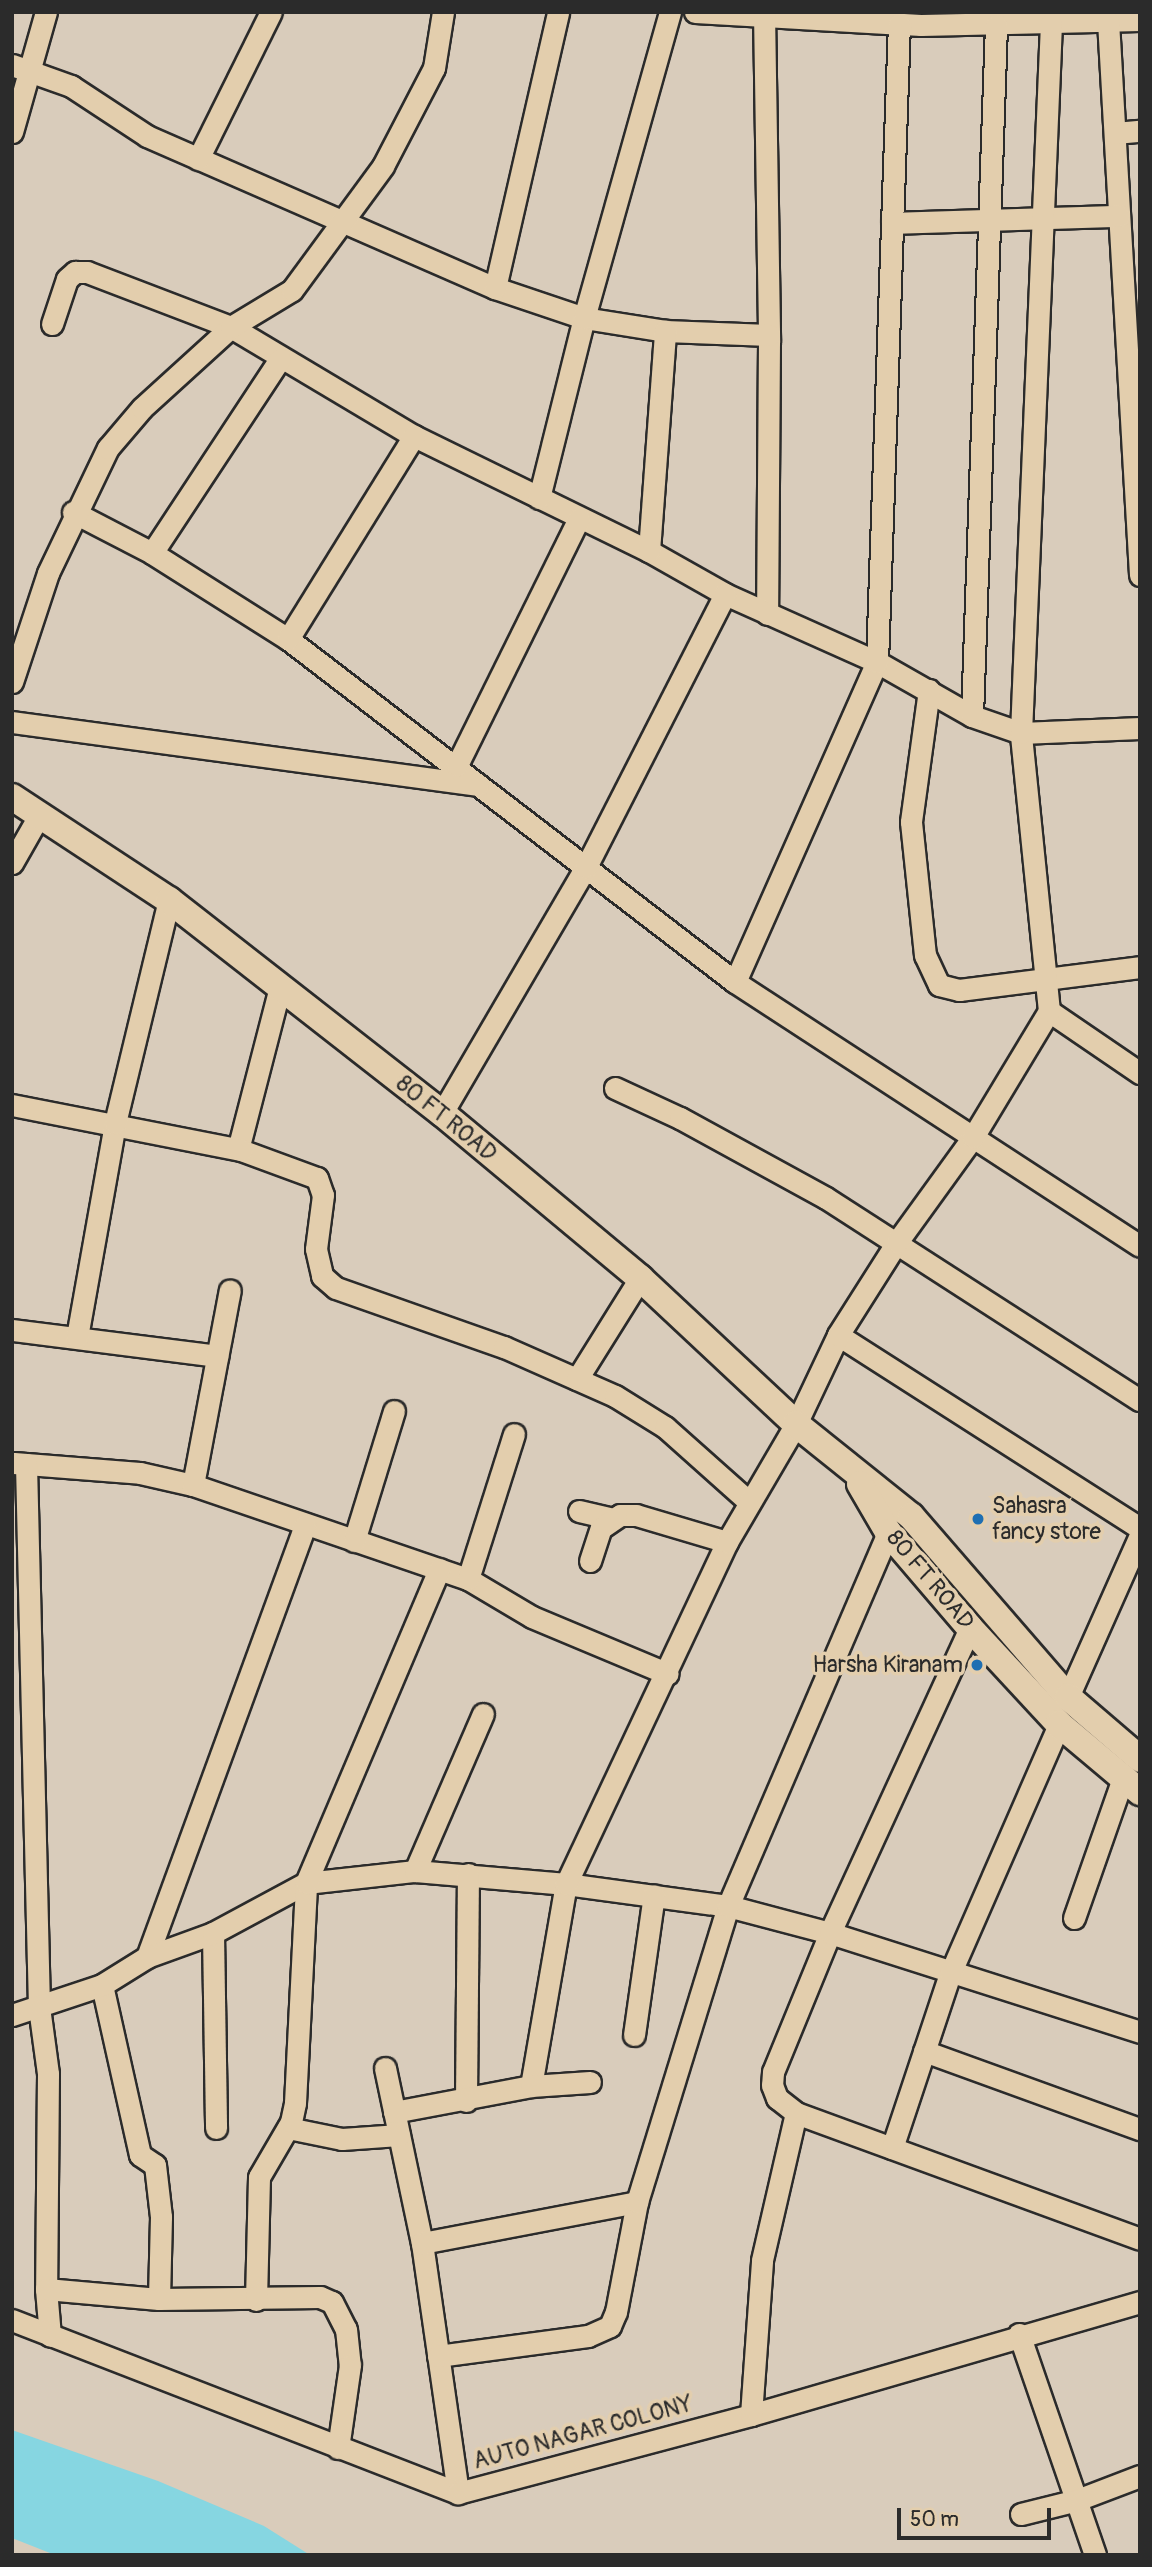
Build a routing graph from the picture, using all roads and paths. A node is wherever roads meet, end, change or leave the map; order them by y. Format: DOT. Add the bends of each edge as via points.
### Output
graph roads {
  1 [pos="46,12"];
  2 [pos="271,12"];
  3 [pos="443,12"];
  4 [pos="558,12"];
  5 [pos="670,12"];
  6 [pos="695,12"];
  7 [pos="764,14"];
  8 [pos="833,16"];
  9 [pos="921,19"];
  10 [pos="1054,19"];
  11 [pos="1140,20"];
  12 [pos="1108,21"];
  13 [pos="899,24"];
  14 [pos="996,25"];
  15 [pos="21,68"];
  16 [pos="1140,131"];
  17 [pos="12,132"];
  18 [pos="1115,134"];
  19 [pos="198,159"];
  20 [pos="1119,216"];
  21 [pos="343,220"];
  22 [pos="1043,221"];
  23 [pos="990,222"];
  24 [pos="892,223"];
  25 [pos="495,288"];
  26 [pos="584,318"];
  27 [pos="52,324"];
  28 [pos="230,327"];
  29 [pos="665,331"];
  30 [pos="769,335"];
  31 [pos="280,359"];
  32 [pos="1134,362"];
  33 [pos="414,436"];
  34 [pos="539,498"];
  35 [pos="74,512"];
  36 [pos="579,518"];
  37 [pos="649,551"];
  38 [pos="152,553"];
  39 [pos="1140,575"];
  40 [pos="725,594"];
  41 [pos="767,614"];
  42 [pos="288,639"];
  43 [pos="877,662"];
  44 [pos="12,682"];
  45 [pos="929,690"];
  46 [pos="972,716"];
  47 [pos="12,722"];
  48 [pos="1140,728"];
  49 [pos="1021,733"];
  50 [pos="457,765"];
  51 [pos="478,785"];
  52 [pos="12,797"];
  53 [pos="40,814"];
  54 [pos="12,863"];
  55 [pos="586,867"];
  56 [pos="169,900"];
  57 [pos="1140,967"];
  58 [pos="1045,981"];
  59 [pos="735,982"];
  60 [pos="279,990"];
  61 [pos="1049,1011"];
  62 [pos="1140,1073"];
  63 [pos="615,1088"];
  64 [pos="12,1105"];
  65 [pos="442,1113"];
  66 [pos="115,1123"];
  67 [pos="973,1136"];
  68 [pos="242,1150"];
  69 [pos="897,1242"];
  70 [pos="1140,1246"];
  71 [pos="640,1278"];
  72 [pos="230,1290"];
  73 [pos="12,1330"];
  74 [pos="838,1335"];
  75 [pos="77,1337"];
  76 [pos="217,1356"];
  77 [pos="577,1379"];
  78 [pos="1140,1400"];
  79 [pos="394,1411"];
  80 [pos="796,1424"];
  81 [pos="514,1434"];
  82 [pos="19,1464"];
  83 [pos="854,1473"];
  84 [pos="193,1485"];
  85 [pos="748,1501"];
  86 [pos="579,1511"];
  87 [pos="610,1518"];
  88 [pos="305,1526"];
  89 [pos="1140,1528"];
  90 [pos="888,1532"];
  91 [pos="1140,1535"];
  92 [pos="354,1541"];
  93 [pos="727,1542"];
  94 [pos="590,1561"];
  95 [pos="439,1569"];
  96 [pos="468,1579"];
  97 [pos="970,1628"];
  98 [pos="667,1674"];
  99 [pos="1068,1697"];
  100 [pos="483,1714"];
  101 [pos="1059,1724"];
  102 [pos="1140,1759"];
  103 [pos="1131,1786"];
  104 [pos="415,1871"];
  105 [pos="468,1874"];
  106 [pos="306,1883"];
  107 [pos="566,1884"];
  108 [pos="654,1895"];
  109 [pos="728,1906"];
  110 [pos="1074,1917"];
  111 [pos="213,1933"];
  112 [pos="830,1933"];
  113 [pos="147,1957"];
  114 [pos="950,1974"];
  115 [pos="102,1985"];
  116 [pos="39,2007"];
  117 [pos="12,2015"];
  118 [pos="1140,2032"];
  119 [pos="634,2035"];
  120 [pos="924,2051"];
  121 [pos="385,2068"];
  122 [pos="590,2082"];
  123 [pos="531,2086"];
  124 [pos="466,2101"];
  125 [pos="394,2112"];
  126 [pos="796,2113"];
  127 [pos="216,2128"];
  128 [pos="288,2128"];
  129 [pos="1140,2129"];
  130 [pos="399,2135"];
  131 [pos="892,2148"];
  132 [pos="637,2202"];
  133 [pos="1140,2239"];
  134 [pos="422,2243"];
  135 [pos="46,2289"];
  136 [pos="159,2299"];
  137 [pos="256,2301"];
  138 [pos="1140,2302"];
  139 [pos="12,2320"];
  140 [pos="1019,2334"];
  141 [pos="50,2336"];
  142 [pos="438,2356"];
  143 [pos="751,2415"];
  144 [pos="338,2448"];
  145 [pos="1140,2476"];
  146 [pos="458,2493"];
  147 [pos="1077,2500"];
  148 [pos="1021,2514"];
  149 [pos="1095,2555"];
  1 -- 15 [label="street"];
  2 -- 19 [label="street"];
  3 -- 21 [label="street" via="434,68 383,166"];
  4 -- 25 [label="street"];
  5 -- 26 [label="street"];
  6 -- 7 [label="street"];
  7 -- 8 [label="street"];
  7 -- 30 [label="street"];
  8 -- 13 [label="street"];
  9 -- 13 [label="street"];
  9 -- 14 [label="street"];
  10 -- 12 [label="street"];
  10 -- 14 [label="street"];
  10 -- 22 [label="street"];
  11 -- 12 [label="street"];
  12 -- 18 [label="street"];
  13 -- 24 [label="street"];
  14 -- 23 [label="street"];
  15 -- 17 [label="street"];
  15 -- 19 [label="street" via="92,97 129,125"];
  16 -- 18 [label="street"];
  18 -- 20 [label="street"];
  19 -- 21 [label="street"];
  20 -- 22 [label="street"];
  20 -- 32 [label="street"];
  21 -- 25 [label="street"];
  21 -- 28 [label="street" via="292,290"];
  22 -- 23 [label="street"];
  22 -- 49 [label="street"];
  23 -- 24 [label="street"];
  23 -- 46 [label="street"];
  24 -- 43 [label="street"];
  25 -- 26 [label="street"];
  26 -- 29 [label="street"];
  26 -- 34 [label="street"];
  27 -- 28 [label="street" via="67,279 75,272 87,272"];
  28 -- 31 [label="street"];
  28 -- 35 [label="street" via="108,448"];
  29 -- 30 [label="street"];
  29 -- 37 [label="street"];
  30 -- 41 [label="street"];
  31 -- 33 [label="street"];
  31 -- 38 [label="street"];
  32 -- 39 [label="street"];
  33 -- 34 [label="street"];
  33 -- 42 [label="street"];
  34 -- 36 [label="street"];
  35 -- 38 [label="street"];
  35 -- 44 [label="street"];
  36 -- 37 [label="street"];
  36 -- 50 [label="street"];
  37 -- 40 [label="street"];
  38 -- 42 [label="street"];
  40 -- 41 [label="street"];
  40 -- 55 [label="street"];
  41 -- 43 [label="street"];
  42 -- 50 [label="street"];
  43 -- 45 [label="street"];
  43 -- 59 [label="street"];
  45 -- 46 [label="street"];
  45 -- 58 [label="street" via="911,822 925,955 932,974 940,985 959,990"];
  46 -- 49 [label="street"];
  47 -- 51 [label="street"];
  48 -- 49 [label="street"];
  49 -- 58 [label="street"];
  50 -- 51 [label="street"];
  51 -- 55 [label="street"];
  52 -- 53 [label="street, 80 FT ROAD"];
  53 -- 54 [label="street"];
  53 -- 56 [label="street, 80 FT ROAD"];
  55 -- 59 [label="street"];
  55 -- 65 [label="street"];
  56 -- 60 [label="street, 80 FT ROAD"];
  56 -- 66 [label="street"];
  57 -- 58 [label="street"];
  58 -- 61 [label="street"];
  59 -- 67 [label="street"];
  60 -- 65 [label="street, 80 FT ROAD"];
  60 -- 68 [label="street" via="238,1149"];
  61 -- 62 [label="street"];
  61 -- 67 [label="street"];
  63 -- 69 [label="street" via="705,1131"];
  64 -- 66 [label="street"];
  65 -- 71 [label="street, 80 FT ROAD"];
  66 -- 68 [label="street"];
  66 -- 75 [label="street"];
  67 -- 69 [label="street"];
  67 -- 70 [label="street"];
  68 -- 77 [label="street" via="317,1178 323,1195 317,1261 322,1276 336,1288 504,1347"];
  69 -- 74 [label="street"];
  69 -- 78 [label="street"];
  71 -- 77 [label="street"];
  71 -- 80 [label="street, 80 FT ROAD"];
  72 -- 76 [label="street"];
  73 -- 75 [label="street"];
  74 -- 80 [label="street"];
  74 -- 89 [label="street"];
  75 -- 76 [label="street"];
  76 -- 84 [label="street"];
  77 -- 85 [label="street" via="664,1427"];
  79 -- 92 [label="street"];
  80 -- 83 [label="street, 80 FT ROAD"];
  80 -- 85 [label="street"];
  81 -- 96 [label="street"];
  82 -- 84 [label="street" via="140,1473"];
  82 -- 116 [label="street"];
  83 -- 90 [label="street, 80 FT ROAD"];
  83 -- 99 [label="street, 80 FT ROAD" via="911,1516"];
  84 -- 88 [label="street"];
  85 -- 93 [label="street"];
  86 -- 87 [label="street"];
  87 -- 93 [label="street" via="636,1515"];
  87 -- 94 [label="street" via="601,1528"];
  88 -- 92 [label="street"];
  88 -- 113 [label="street"];
  90 -- 97 [label="street, 80 FT ROAD"];
  90 -- 109 [label="street"];
  91 -- 99 [label="street"];
  92 -- 95 [label="street"];
  93 -- 98 [label="street"];
  95 -- 96 [label="street"];
  95 -- 106 [label="street"];
  96 -- 98 [label="street" via="532,1617"];
  97 -- 101 [label="street, 80 FT ROAD"];
  97 -- 112 [label="street"];
  98 -- 107 [label="street"];
  99 -- 102 [label="street, 80 FT ROAD"];
  100 -- 104 [label="street"];
  101 -- 103 [label="street, 80 FT ROAD"];
  101 -- 114 [label="street"];
  103 -- 110 [label="street"];
  104 -- 105 [label="street"];
  104 -- 106 [label="street"];
  105 -- 107 [label="street"];
  105 -- 124 [label="street"];
  106 -- 111 [label="street"];
  106 -- 128 [label="street" via="295,2103"];
  107 -- 108 [label="street"];
  107 -- 123 [label="street"];
  108 -- 109 [label="street"];
  108 -- 119 [label="street"];
  109 -- 112 [label="street"];
  109 -- 132 [label="street"];
  111 -- 113 [label="street"];
  111 -- 127 [label="street"];
  112 -- 114 [label="street"];
  112 -- 126 [label="street" via="773,2072 777,2098"];
  113 -- 115 [label="street"];
  114 -- 118 [label="street"];
  114 -- 120 [label="street"];
  115 -- 116 [label="street"];
  115 -- 136 [label="street" via="140,2155 155,2165 161,2217"];
  116 -- 117 [label="street"];
  116 -- 135 [label="street" via="48,2074"];
  120 -- 129 [label="street"];
  120 -- 131 [label="street"];
  121 -- 125 [label="street"];
  122 -- 123 [label="street"];
  123 -- 124 [label="street"];
  124 -- 125 [label="street"];
  125 -- 130 [label="street"];
  126 -- 131 [label="street"];
  126 -- 143 [label="street" via="762,2260"];
  128 -- 130 [label="street" via="342,2139"];
  128 -- 137 [label="street" via="259,2177"];
  130 -- 134 [label="street"];
  131 -- 133 [label="street"];
  132 -- 134 [label="street"];
  132 -- 142 [label="street" via="616,2312 601,2333"];
  134 -- 142 [label="street"];
  135 -- 136 [label="street"];
  135 -- 141 [label="street"];
  136 -- 137 [label="street"];
  137 -- 144 [label="street" via="320,2297 337,2311 346,2329 350,2365"];
  138 -- 140 [label="street, AUTO NAGAR COLONY"];
  139 -- 141 [label="street, AUTO NAGAR COLONY"];
  140 -- 143 [label="street, AUTO NAGAR COLONY"];
  140 -- 147 [label="street"];
  141 -- 144 [label="street, AUTO NAGAR COLONY"];
  142 -- 146 [label="street"];
  143 -- 146 [label="street, AUTO NAGAR COLONY"];
  144 -- 146 [label="street, AUTO NAGAR COLONY"];
  145 -- 147 [label="street"];
  147 -- 148 [label="street"];
  147 -- 149 [label="street"];
}
